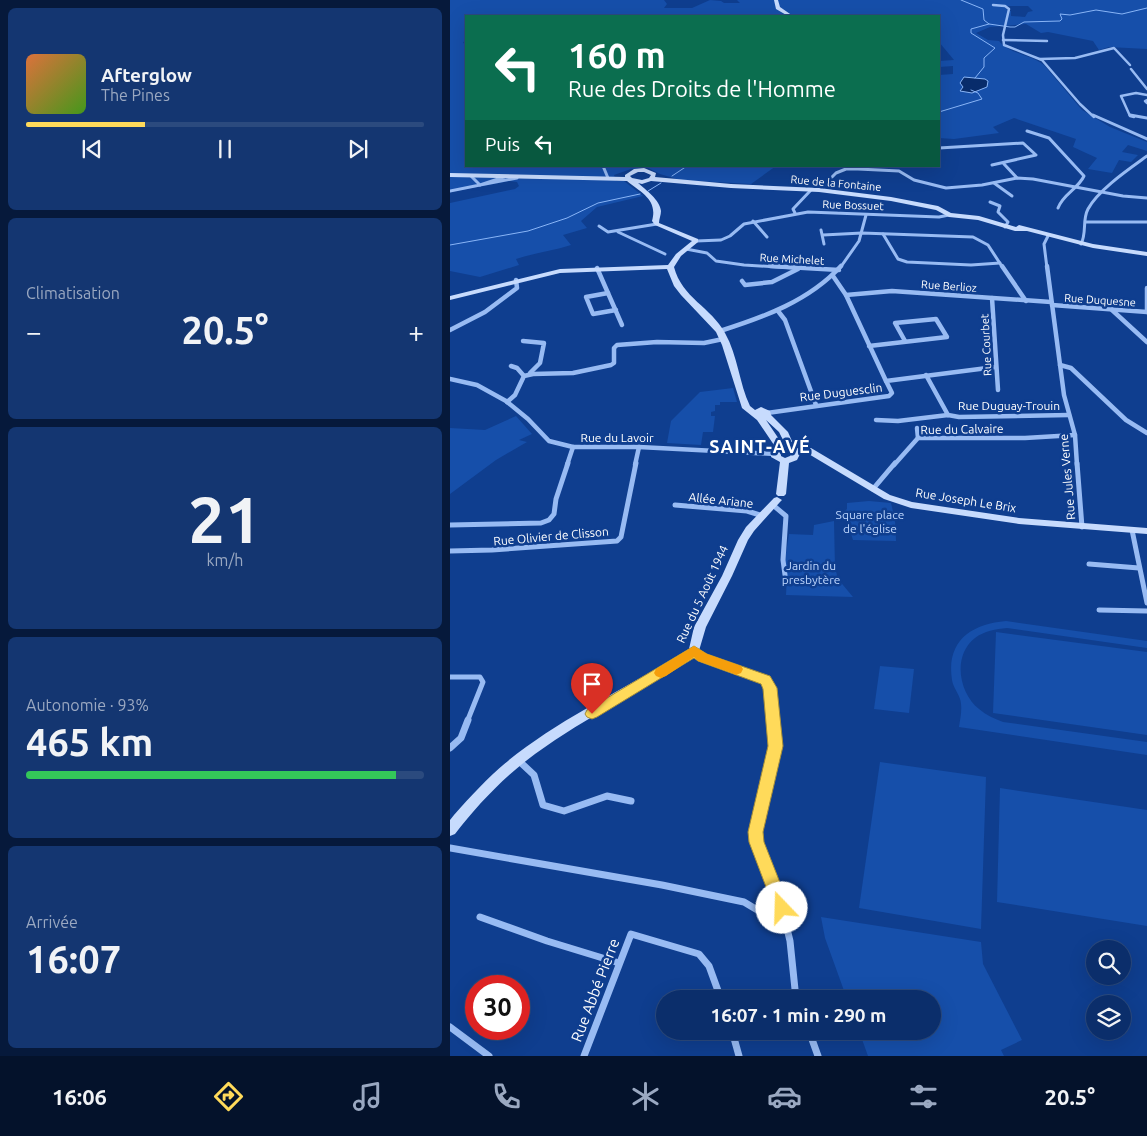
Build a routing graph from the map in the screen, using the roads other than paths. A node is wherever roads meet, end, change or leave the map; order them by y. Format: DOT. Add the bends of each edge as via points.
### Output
graph roads {
  1 [pos="776,0"];
  2 [pos="994,5"];
  3 [pos="789,15"];
  4 [pos="1044,37"];
  5 [pos="1003,40"];
  6 [pos="1040,59"];
  7 [pos="1147,89"];
  8 [pos="1147,96"];
  9 [pos="1147,118"];
  10 [pos="1027,131"];
  11 [pos="1147,139"];
  12 [pos="940,148"];
  13 [pos="1147,156"];
  14 [pos="1004,164"];
  15 [pos="992,165"];
  16 [pos="604,167"];
  17 [pos="901,167"];
  18 [pos="643,168"];
  19 [pos="899,171"];
  20 [pos="631,174"];
  21 [pos="450,175"];
  22 [pos="471,176"];
  23 [pos="504,177"];
  24 [pos="652,177"];
  25 [pos="517,178"];
  26 [pos="609,178"];
  27 [pos="1017,178"];
  28 [pos="994,183"];
  29 [pos="640,184"];
  30 [pos="480,185"];
  31 [pos="1078,186"];
  32 [pos="815,190"];
  33 [pos="450,191"];
  34 [pos="1105,192"];
  35 [pos="1012,196"];
  36 [pos="1147,198"];
  37 [pos="990,202"];
  38 [pos="1058,208"];
  39 [pos="795,213"];
  40 [pos="946,213"];
  41 [pos="866,215"];
  42 [pos="754,221"];
  43 [pos="1086,222"];
  44 [pos="1147,222"];
  45 [pos="657,224"];
  46 [pos="1006,225"];
  47 [pos="599,226"];
  48 [pos="821,230"];
  49 [pos="617,232"];
  50 [pos="862,233"];
  51 [pos="883,234"];
  52 [pos="823,235"];
  53 [pos="1048,236"];
  54 [pos="767,237"];
  55 [pos="696,241"];
  56 [pos="824,244"];
  57 [pos="1081,244"];
  58 [pos="686,249"];
  59 [pos="665,254"];
  60 [pos="1147,254"];
  61 [pos="1000,263"];
  62 [pos="670,267"];
  63 [pos="597,268"];
  64 [pos="798,268"];
  65 [pos="839,270"];
  66 [pos="833,276"];
  67 [pos="516,280"];
  68 [pos="742,281"];
  69 [pos="1147,288"];
  70 [pos="608,293"];
  71 [pos="846,295"];
  72 [pos="450,298"];
  73 [pos="992,298"];
  74 [pos="1026,301"];
  75 [pos="1052,304"];
  76 [pos="616,310"];
  77 [pos="1112,310"];
  78 [pos="778,312"];
  79 [pos="1147,312"];
  80 [pos="622,325"];
  81 [pos="450,330"];
  82 [pos="721,335"];
  83 [pos="524,341"];
  84 [pos="905,341"];
  85 [pos="1147,342"];
  86 [pos="869,346"];
  87 [pos="511,366"];
  88 [pos="1060,366"];
  89 [pos="995,367"];
  90 [pos="530,373"];
  91 [pos="926,375"];
  92 [pos="524,376"];
  93 [pos="450,379"];
  94 [pos="886,381"];
  95 [pos="998,390"];
  96 [pos="507,402"];
  97 [pos="816,405"];
  98 [pos="762,415"];
  99 [pos="948,415"];
  100 [pos="1069,415"];
  101 [pos="876,420"];
  102 [pos="917,428"];
  103 [pos="1147,433"];
  104 [pos="1074,435"];
  105 [pos="918,438"];
  106 [pos="573,447"];
  107 [pos="639,447"];
  108 [pos="794,450"];
  109 [pos="778,451"];
  110 [pos="785,461"];
  111 [pos="873,489"];
  112 [pos="777,500"];
  113 [pos="675,505"];
  114 [pos="764,516"];
  115 [pos="450,524"];
  116 [pos="1082,527"];
  117 [pos="1132,530"];
  118 [pos="1147,531"];
  119 [pos="450,551"];
  120 [pos="1089,564"];
  121 [pos="1139,568"];
  122 [pos="785,575"];
  123 [pos="1147,603"];
  124 [pos="1099,610"];
  125 [pos="1147,611"];
  126 [pos="694,650"];
  127 [pos="450,677"];
  128 [pos="450,748"];
  129 [pos="519,761"];
  130 [pos="631,801"];
  131 [pos="450,830"];
  132 [pos="450,848"];
  133 [pos="782,908"];
  134 [pos="480,917"];
  135 [pos="619,963"];
  136 [pos="718,990"];
  137 [pos="795,990"];
  138 [pos="450,1027"];
  139 [pos="735,1040"];
  140 [pos="812,1040"];
  141 [pos="489,1056"];
  142 [pos="584,1056"];
  143 [pos="739,1056"];
  144 [pos="818,1056"];
  1 -- 3 [label="main road" via="778,8"];
  2 -- 5 [label="street" via="1008,8"];
  4 -- 5 [label="street" via="1048,42"];
  5 -- 6 [label="street" via="1007,47"];
  6 -- 7 [label="street" via="1076,58 1114,48"];
  6 -- 11 [label="street" via="1087,112"];
  8 -- 9 [label="street" via="1136,93 1121,96 1130,116"];
  10 -- 31 [label="street" via="1049,138 1078,168 1084,176"];
  12 -- 14 [label="street" via="1022,144 1036,155"];
  13 -- 34 [label="street"];
  14 -- 15 [label="street"];
  14 -- 27 [label="street"];
  16 -- 26 [label="street"];
  17 -- 19 [label="street"];
  18 -- 20 [label="main road"];
  18 -- 24 [label="main road"];
  19 -- 28 [label="street" via="914,180 946,188"];
  19 -- 32 [label="street" via="846,169"];
  20 -- 26 [label="main road"];
  20 -- 29 [label="main road"];
  21 -- 22 [label="main road"];
  22 -- 23 [label="main road"];
  22 -- 30 [label="street"];
  23 -- 25 [label="main road"];
  23 -- 30 [label="street"];
  24 -- 29 [label="main road"];
  24 -- 32 [label="main road, Rue de la Fontaine" via="731,186"];
  25 -- 26 [label="main road"];
  25 -- 30 [label="street"];
  27 -- 28 [label="street"];
  27 -- 31 [label="street"];
  28 -- 35 [label="street"];
  29 -- 45 [label="main road" via="657,208"];
  30 -- 33 [label="street"];
  31 -- 34 [label="street"];
  31 -- 38 [label="street" via="1059,202"];
  32 -- 39 [label="street" via="793,209"];
  32 -- 40 [label="main road, Rue de la Fontaine" via="891,199"];
  34 -- 36 [label="street"];
  34 -- 43 [label="street" via="1088,209"];
  37 -- 46 [label="street" via="1000,206 998,212 1008,222"];
  39 -- 41 [label="street, Rue Bossuet"];
  39 -- 42 [label="street, Rue Bossuet"];
  40 -- 41 [label="street, Rue Bossuet" via="934,217"];
  40 -- 46 [label="main road, Rue de la Fontaine"];
  41 -- 50 [label="street"];
  42 -- 54 [label="street"];
  42 -- 55 [label="street, Rue Bossuet" via="739,226 729,237"];
  43 -- 44 [label="street"];
  43 -- 57 [label="street" via="1086,236"];
  45 -- 49 [label="street"];
  45 -- 55 [label="main road"];
  46 -- 53 [label="main road, Rue de la Fontaine"];
  47 -- 49 [label="street" via="608,232"];
  48 -- 52 [label="street"];
  49 -- 59 [label="street"];
  50 -- 51 [label="street"];
  50 -- 52 [label="street"];
  50 -- 65 [label="street"];
  51 -- 61 [label="street" via="973,237 988,245"];
  51 -- 61 [label="street" via="898,259 907,262"];
  52 -- 56 [label="street"];
  53 -- 57 [label="main road, Rue de la Fontaine"];
  53 -- 75 [label="street, Rue Jules Verne" via="1044,244"];
  55 -- 58 [label="main road"];
  57 -- 60 [label="main road, Rue de la Fontaine"];
  58 -- 62 [label="main road"];
  58 -- 64 [label="street, Rue Michelet" via="708,253 716,261"];
  61 -- 74 [label="street"];
  62 -- 63 [label="main road"];
  62 -- 82 [label="main road" via="689,300"];
  63 -- 67 [label="main road"];
  63 -- 70 [label="street"];
  64 -- 65 [label="street, Rue Michelet"];
  64 -- 68 [label="street" via="772,282 745,285"];
  65 -- 66 [label="street"];
  66 -- 71 [label="street"];
  66 -- 78 [label="street"];
  67 -- 72 [label="main road"];
  67 -- 81 [label="street" via="517,288 502,301"];
  69 -- 79 [label="street"];
  70 -- 76 [label="street"];
  70 -- 76 [label="street" via="586,298 593,314"];
  71 -- 73 [label="street, Rue Berlioz" via="892,291"];
  71 -- 86 [label="street"];
  73 -- 74 [label="street, Rue Berlioz"];
  73 -- 89 [label="street, Rue Courbet"];
  74 -- 75 [label="street, Rue Berlioz"];
  75 -- 77 [label="street, Rue Duquesne"];
  75 -- 88 [label="street, Rue Jules Verne"];
  76 -- 80 [label="street"];
  77 -- 79 [label="street, Rue Duquesne"];
  77 -- 85 [label="street"];
  78 -- 82 [label="street"];
  78 -- 97 [label="street" via="785,320"];
  82 -- 90 [label="street" via="704,343 624,343 614,348 614,363 611,365 559,374"];
  82 -- 98 [label="main road" via="746,408"];
  83 -- 90 [label="street" via="544,343 540,362"];
  84 -- 84 [label="street" via="939,337 947,336 936,319 895,323"];
  84 -- 86 [label="street"];
  86 -- 94 [label="street"];
  87 -- 92 [label="street" via="518,368"];
  88 -- 100 [label="street, Rue Jules Verne"];
  88 -- 103 [label="street" via="1071,368 1126,420"];
  89 -- 91 [label="street, Rue Duguesclin"];
  89 -- 95 [label="street, Rue Courbet"];
  90 -- 92 [label="street"];
  91 -- 94 [label="street, Rue Duguesclin"];
  91 -- 99 [label="street"];
  92 -- 96 [label="street"];
  93 -- 96 [label="street, Rue du Lavoir" via="477,385"];
  94 -- 97 [label="street, Rue Duguesclin" via="892,393 890,396"];
  96 -- 106 [label="street, Rue du Lavoir" via="549,441"];
  97 -- 98 [label="street, Rue Duguesclin"];
  98 -- 108 [label="main road" via="776,422"];
  98 -- 109 [label="main road"];
  99 -- 100 [label="street, Rue Duguay-Trouin"];
  99 -- 101 [label="street, Rue Duguay-Trouin" via="898,421"];
  100 -- 104 [label="street, Rue Jules Verne"];
  102 -- 105 [label="street"];
  104 -- 105 [label="street, Rue du Calvaire"];
  104 -- 116 [label="street, Rue Jules Verne"];
  105 -- 111 [label="street, Rue du Calvaire"];
  106 -- 107 [label="street, Rue du Lavoir"];
  106 -- 115 [label="street" via="554,514 549,520 540,523"];
  107 -- 109 [label="street, Rue du Lavoir"];
  107 -- 119 [label="street, Rue Olivier de Clisson" via="621,537 617,541 505,551"];
  108 -- 109 [label="main road, Rue Joseph Le Brix"];
  108 -- 110 [label="main road" via="794,458"];
  108 -- 111 [label="main road, Rue Joseph Le Brix" via="808,450"];
  109 -- 110 [label="main road" via="776,457"];
  110 -- 112 [label="main road"];
  111 -- 116 [label="main road, Rue Joseph Le Brix" via="911,505"];
  112 -- 114 [label="main road, Rue du 5 Août 1944"];
  112 -- 122 [label="street" via="786,516"];
  113 -- 114 [label="street, Allée Ariane" via="747,511"];
  114 -- 126 [label="main road, Rue du 5 Août 1944" via="743,540 700,627"];
  116 -- 117 [label="main road, Rue Joseph Le Brix"];
  117 -- 118 [label="main road, Rue Joseph Le Brix"];
  117 -- 121 [label="street"];
  120 -- 121 [label="street"];
  121 -- 123 [label="street"];
  124 -- 125 [label="street"];
  126 -- 129 [label="main road, Rue du 5 Août 1944" via="670,668 531,750"];
  126 -- 133 [label="street" via="703,658 765,680 770,688 776,746 756,842"];
  127 -- 128 [label="street" via="480,678 483,682 461,738"];
  129 -- 130 [label="street" via="534,775 543,805 564,811 607,796"];
  129 -- 131 [label="main road, Rue du 5 Août 1944" via="493,781"];
  132 -- 133 [label="street" via="662,885 744,902 759,911"];
  133 -- 137 [label="street" via="790,941"];
  134 -- 135 [label="street"];
  135 -- 136 [label="street, Rue Abbé Pierre" via="631,934 699,954 710,966"];
  135 -- 142 [label="street, Rue Abbé Pierre"];
  138 -- 141 [label="street"];
  139 -- 143 [label="street"];
  140 -- 144 [label="street"];
}
